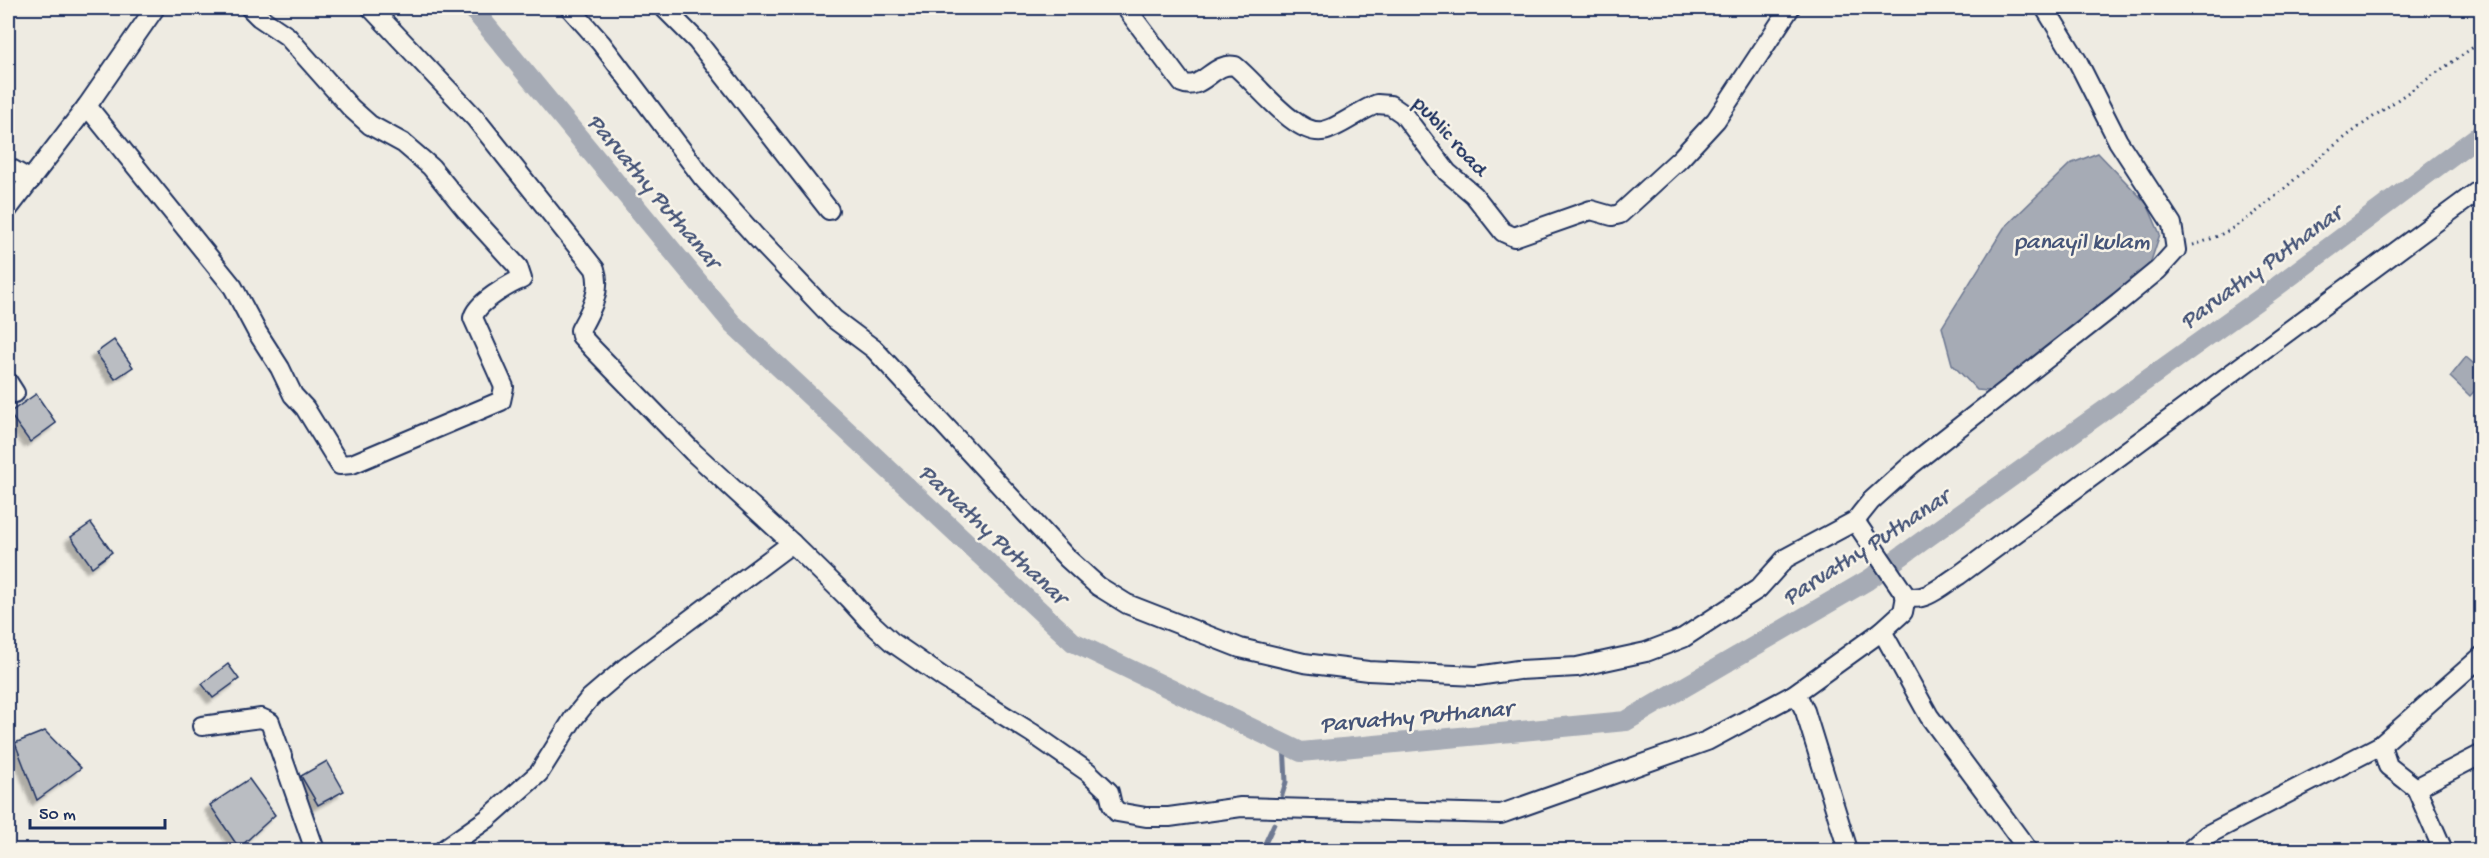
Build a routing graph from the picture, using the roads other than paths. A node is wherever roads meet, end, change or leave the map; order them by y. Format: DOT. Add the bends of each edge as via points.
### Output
graph roads {
  1 [pos="155,8"];
  2 [pos="250,8"];
  3 [pos="371,8"];
  4 [pos="570,8"];
  5 [pos="664,8"];
  6 [pos="1126,8"];
  7 [pos="1790,8"];
  8 [pos="2045,8"];
  9 [pos="87,106"];
  10 [pos="8,167"];
  11 [pos="31,180"];
  12 [pos="2481,188"];
  13 [pos="8,209"];
  14 [pos="829,210"];
  15 [pos="1859,528"];
  16 [pos="792,543"];
  17 [pos="1906,595"];
  18 [pos="1882,631"];
  19 [pos="2481,656"];
  20 [pos="1793,695"];
  21 [pos="202,726"];
  22 [pos="2381,745"];
  23 [pos="2481,754"];
  24 [pos="2416,788"];
  25 [pos="315,850"];
  26 [pos="443,850"];
  27 [pos="1848,850"];
  28 [pos="2028,850"];
  29 [pos="2190,850"];
  30 [pos="2443,850"];
  1 -- 9 [label="street"];
  2 -- 9 [label="street" via="288,36 370,125 403,143 431,167 518,267 522,279 477,309 473,318 504,387 501,401 352,464 340,465 293,395 233,287"];
  3 -- 16 [label="street" via="475,118 595,269 597,295 580,330 581,336 693,452"];
  4 -- 15 [label="street" via="755,236 834,319 882,357 1067,558 1098,586 1127,604 1191,630 1240,648 1304,663 1368,671 1477,676 1577,667 1646,652 1683,638 1758,588 1786,558"];
  5 -- 14 [label="street" via="705,50"];
  6 -- 7 [label="street, public road" via="1182,83 1196,84 1224,65 1235,66 1308,130 1325,130 1377,104 1394,106 1447,172 1474,195 1503,232 1514,237 1591,210 1612,216 1620,214 1716,120"];
  8 -- 15 [label="street" via="2118,141 2172,224 2176,250 2158,270 1904,472 1871,501"];
  9 -- 11 [label="street"];
  10 -- 11 [label="street"];
  11 -- 13 [label="street"];
  12 -- 17 [label="street" via="1959,575 1926,596"];
  15 -- 17 [label="street"];
  16 -- 20 [label="street" via="892,642 1088,772 1109,792 1117,812 1146,817 1242,807 1501,814 1707,741"];
  16 -- 26 [label="street" via="663,638 590,698 539,773 487,819"];
  17 -- 18 [label="street" via="1903,612"];
  18 -- 20 [label="street"];
  18 -- 28 [label="street" via="1929,716"];
  19 -- 22 [label="street"];
  20 -- 27 [label="street" via="1805,711"];
  21 -- 25 [label="street" via="261,717 270,722"];
  22 -- 24 [label="street" via="2388,766"];
  22 -- 29 [label="street" via="2207,835"];
  23 -- 24 [label="street"];
  24 -- 30 [label="street"];
}
